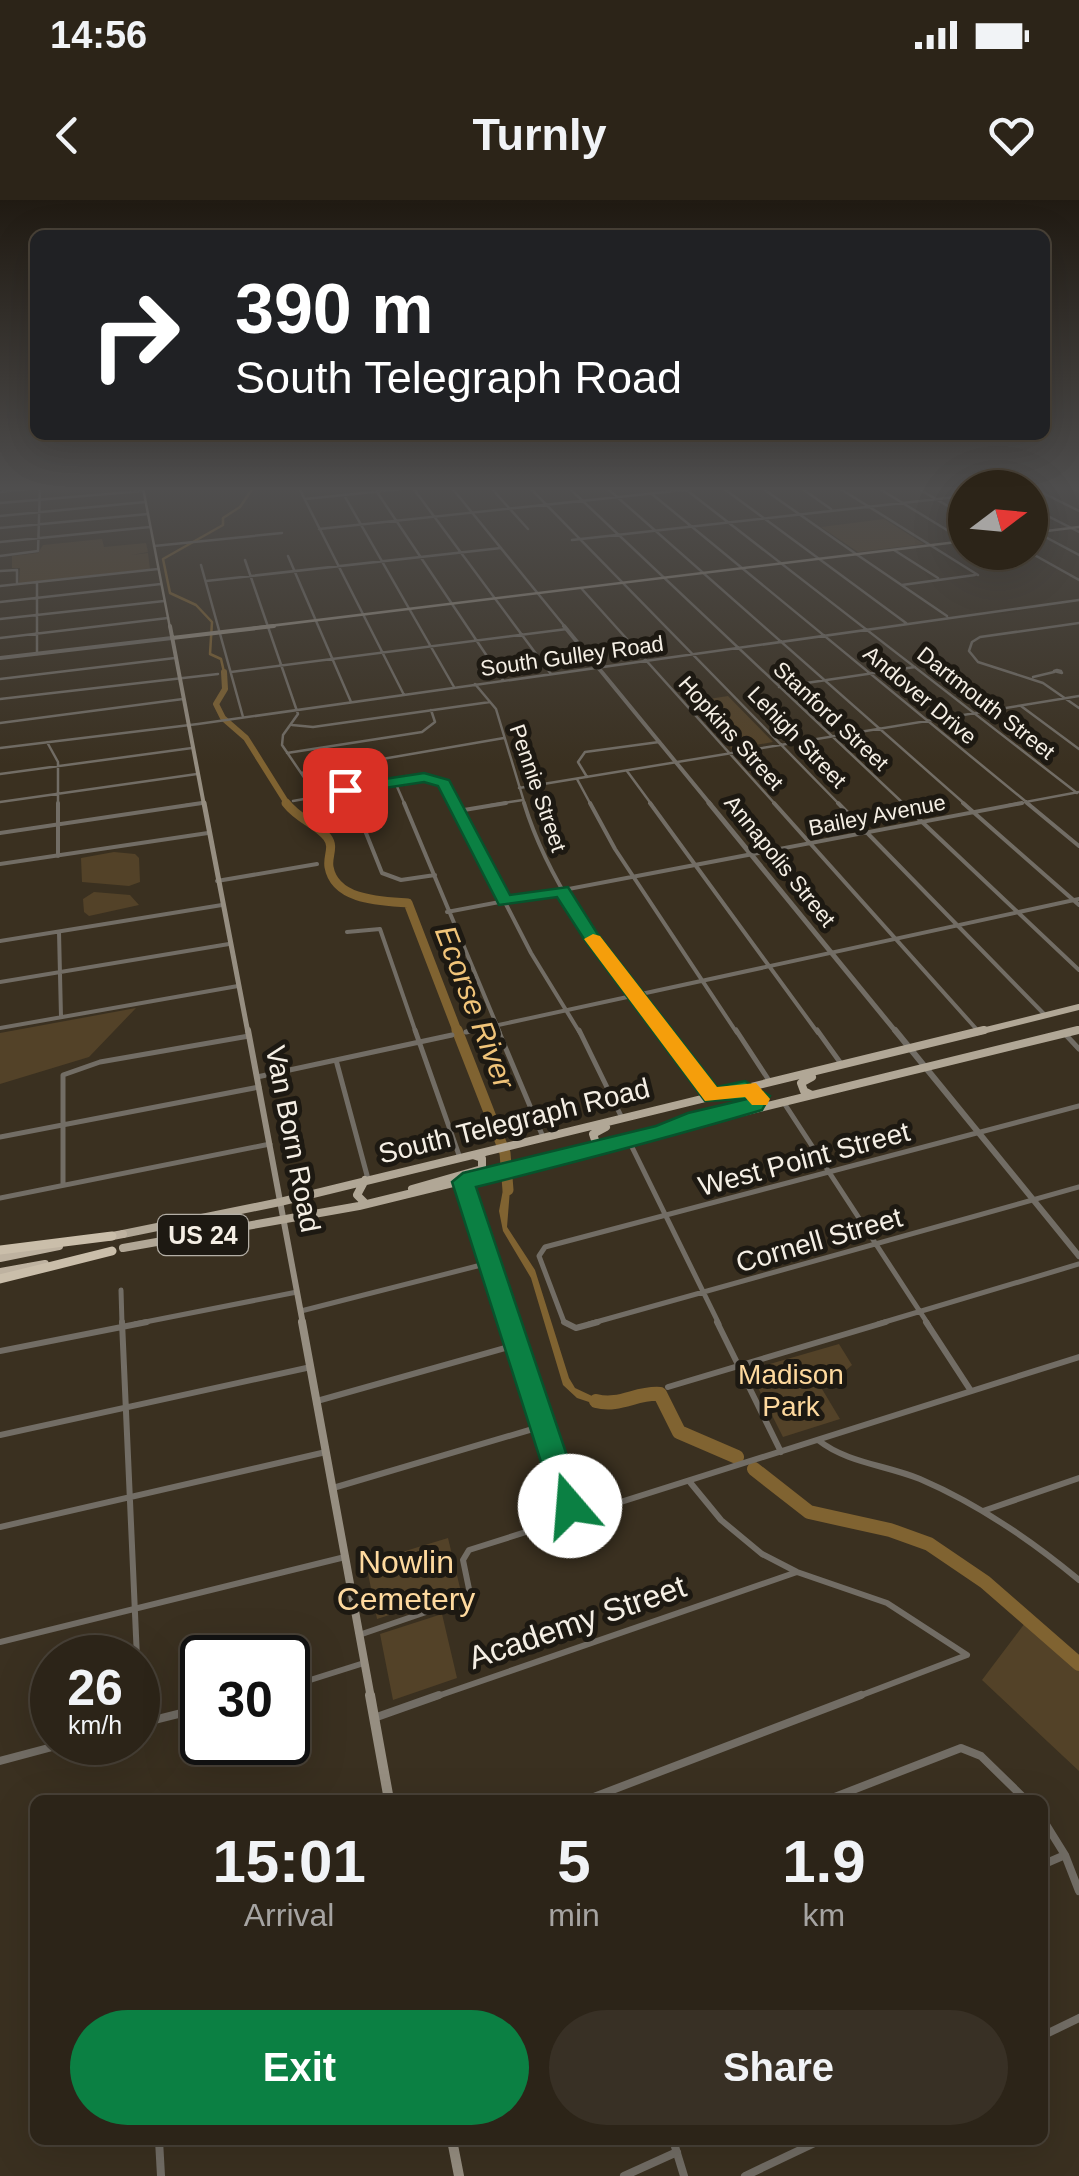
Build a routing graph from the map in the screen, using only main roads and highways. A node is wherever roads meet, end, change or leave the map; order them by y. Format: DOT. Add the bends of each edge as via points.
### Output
graph roads {
  1 [pos="160,580"];
  2 [pos="645,580"];
  3 [pos="172,638"];
  4 [pos="1079,1008"];
  5 [pos="1066,1011"];
  6 [pos="1079,1016"];
  7 [pos="1079,1028"];
  8 [pos="992,1052"];
  9 [pos="892,1053"];
  10 [pos="745,1088"];
  11 [pos="816,1095"];
  12 [pos="701,1099"];
  13 [pos="662,1133"];
  14 [pos="270,1144"];
  15 [pos="606,1146"];
  16 [pos="473,1155"];
  17 [pos="366,1180"];
  18 [pos="392,1198"];
  19 [pos="280,1202"];
  20 [pos="367,1204"];
  21 [pos="284,1222"];
  22 [pos="118,1235"];
  23 [pos="0,1250"];
  24 [pos="118,1250"];
  25 [pos="0,1258"];
  26 [pos="0,1276"];
  27 [pos="388,1795"];
  28 [pos="453,2145"];
  29 [pos="459,2176"];
  1 -- 3 [label="main road, Van Born Road"];
  2 -- 3 [label="main road"];
  3 -- 14 [label="main road, Van Born Road"];
  4 -- 5 [label="main road, South Telegraph Road / US 24"];
  5 -- 6 [label="main road"];
  5 -- 9 [label="main road, South Telegraph Road / US 24"];
  7 -- 8 [label="main road, South Telegraph Road / US 24"];
  7 -- 8 [label="main road"];
  8 -- 11 [label="main road, South Telegraph Road / US 24"];
  9 -- 10 [label="main road, South Telegraph Road / US 24"];
  9 -- 11 [label="main road" via="802,1081 804,1091"];
  10 -- 12 [label="main road, South Telegraph Road / US 24"];
  10 -- 13 [label="main road" via="758,1094 758,1103"];
  11 -- 13 [label="main road, South Telegraph Road / US 24"];
  12 -- 15 [label="main road" via="595,1131 593,1139"];
  12 -- 16 [label="main road, South Telegraph Road / US 24"];
  13 -- 15 [label="main road, South Telegraph Road / US 24"];
  14 -- 19 [label="main road, Van Born Road"];
  15 -- 18 [label="main road, South Telegraph Road / US 24"];
  16 -- 17 [label="main road, South Telegraph Road / US 24"];
  16 -- 18 [label="main road" via="482,1158 482,1169"];
  17 -- 19 [label="main road, South Telegraph Road / US 24"];
  17 -- 20 [label="main road" via="357,1195"];
  18 -- 20 [label="main road, South Telegraph Road / US 24"];
  19 -- 21 [label="main road, Van Born Road"];
  19 -- 22 [label="main road, South Telegraph Road / US 24"];
  20 -- 21 [label="main road, South Telegraph Road / US 24"];
  21 -- 24 [label="main road, South Telegraph Road / US 24"];
  21 -- 27 [label="main road, Van Born Road"];
  22 -- 23 [label="highway"];
  22 -- 25 [label="highway, South Telegraph Road / US 24"];
  24 -- 26 [label="highway"];
  28 -- 29 [label="main road"];
}
